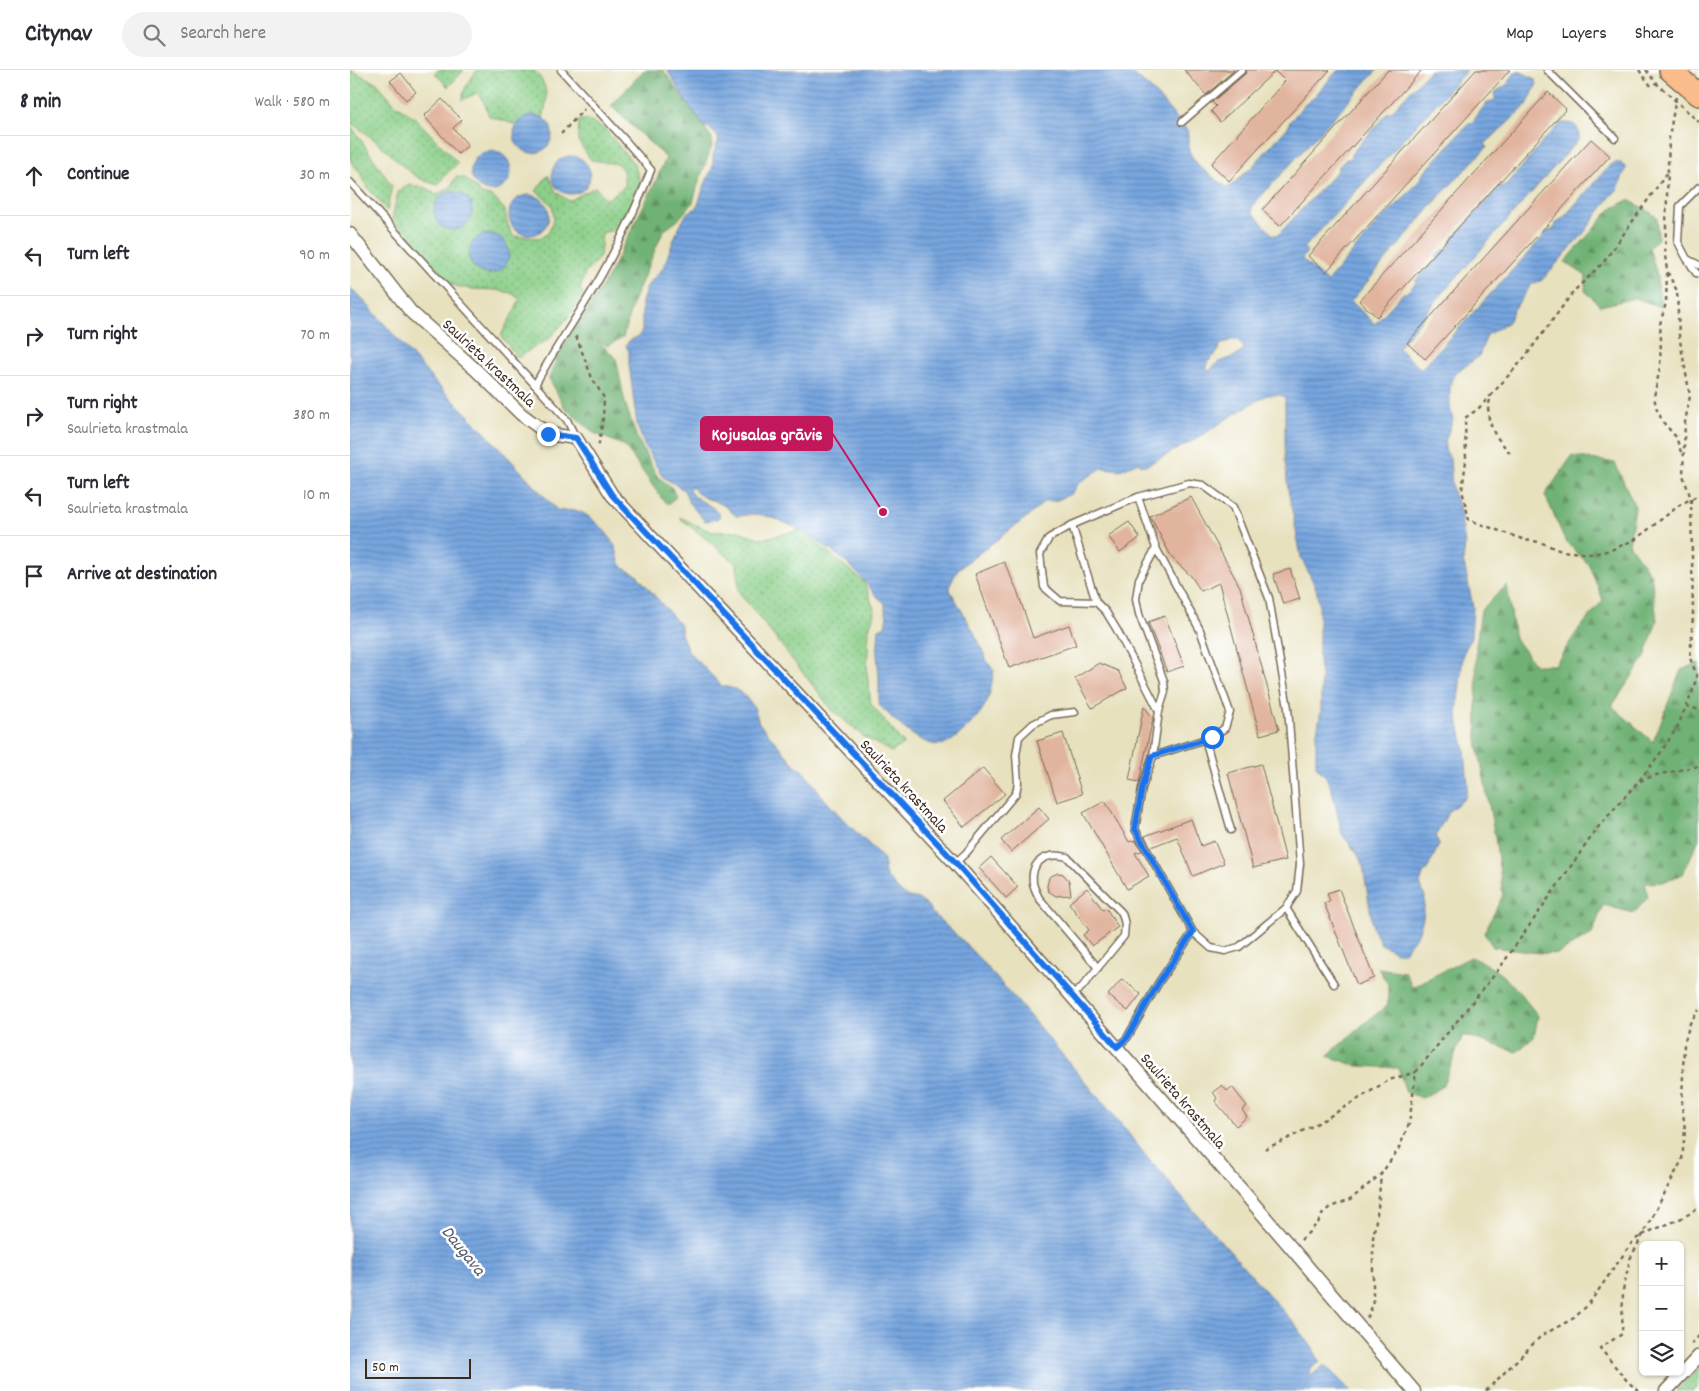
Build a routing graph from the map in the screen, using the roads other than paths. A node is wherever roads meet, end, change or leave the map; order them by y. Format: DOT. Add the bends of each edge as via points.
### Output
graph roads {
  1 [pos="561,70"];
  2 [pos="1242,70"];
  3 [pos="1547,70"];
  4 [pos="1670,70"];
  5 [pos="1699,94"];
  6 [pos="1182,122"];
  7 [pos="1615,138"];
  8 [pos="350,182"];
  9 [pos="1699,187"];
  10 [pos="350,234"];
  11 [pos="1687,260"];
  12 [pos="1699,265"];
  13 [pos="1699,274"];
  14 [pos="535,385"];
  15 [pos="576,438"];
  16 [pos="1138,497"];
  17 [pos="1072,525"];
  18 [pos="1156,548"];
  19 [pos="1096,602"];
  20 [pos="1158,711"];
  21 [pos="1075,712"];
  22 [pos="1205,739"];
  23 [pos="1152,756"];
  24 [pos="1231,830"];
  25 [pos="955,862"];
  26 [pos="1286,908"];
  27 [pos="1193,932"];
  28 [pos="1098,968"];
  29 [pos="1334,984"];
  30 [pos="1072,996"];
  31 [pos="1117,1047"];
  32 [pos="1699,1356"];
  33 [pos="1414,1391"];
  34 [pos="1666,1391"];
  1 -- 14 [label="lane" via="651,170 606,267"];
  2 -- 6 [label="lane"];
  3 -- 7 [label="lane"];
  4 -- 5 [label="highway"];
  8 -- 14 [label="lane"];
  9 -- 11 [label="lane" via="1680,206 1678,242"];
  10 -- 15 [label="street, Saulrieta krastmala" via="411,312 521,414 548,434"];
  11 -- 12 [label="lane"];
  11 -- 13 [label="lane"];
  14 -- 15 [label="lane" via="566,420"];
  15 -- 25 [label="street, Saulrieta krastmala" via="612,495"];
  16 -- 17 [label="lane"];
  16 -- 18 [label="lane"];
  16 -- 26 [label="lane" via="1189,483 1204,485 1232,507 1269,598 1288,708 1300,864 1297,891"];
  17 -- 19 [label="lane"];
  17 -- 19 [label="lane" via="1049,538 1040,554 1044,587 1060,601"];
  18 -- 20 [label="lane" via="1139,579 1136,599 1164,681 1165,692"];
  18 -- 22 [label="lane" via="1200,630 1230,712 1225,728"];
  19 -- 20 [label="lane" via="1117,630"];
  20 -- 23 [label="lane"];
  21 -- 25 [label="lane" via="1051,715 1033,724 1019,737 1016,793"];
  22 -- 23 [label="lane"];
  22 -- 24 [label="lane"];
  23 -- 27 [label="lane" via="1135,829"];
  25 -- 30 [label="street, Saulrieta krastmala"];
  26 -- 27 [label="lane" via="1239,947 1225,951 1211,948"];
  26 -- 29 [label="lane"];
  27 -- 31 [label="lane" via="1127,1038"];
  28 -- 28 [label="lane" via="1039,898 1033,885 1033,874 1037,862 1046,856 1068,857 1122,913 1124,936"];
  28 -- 30 [label="lane"];
  30 -- 31 [label="street, Saulrieta krastmala"];
  31 -- 33 [label="street, Saulrieta krastmala"];
  32 -- 34 [label="street"];
}
